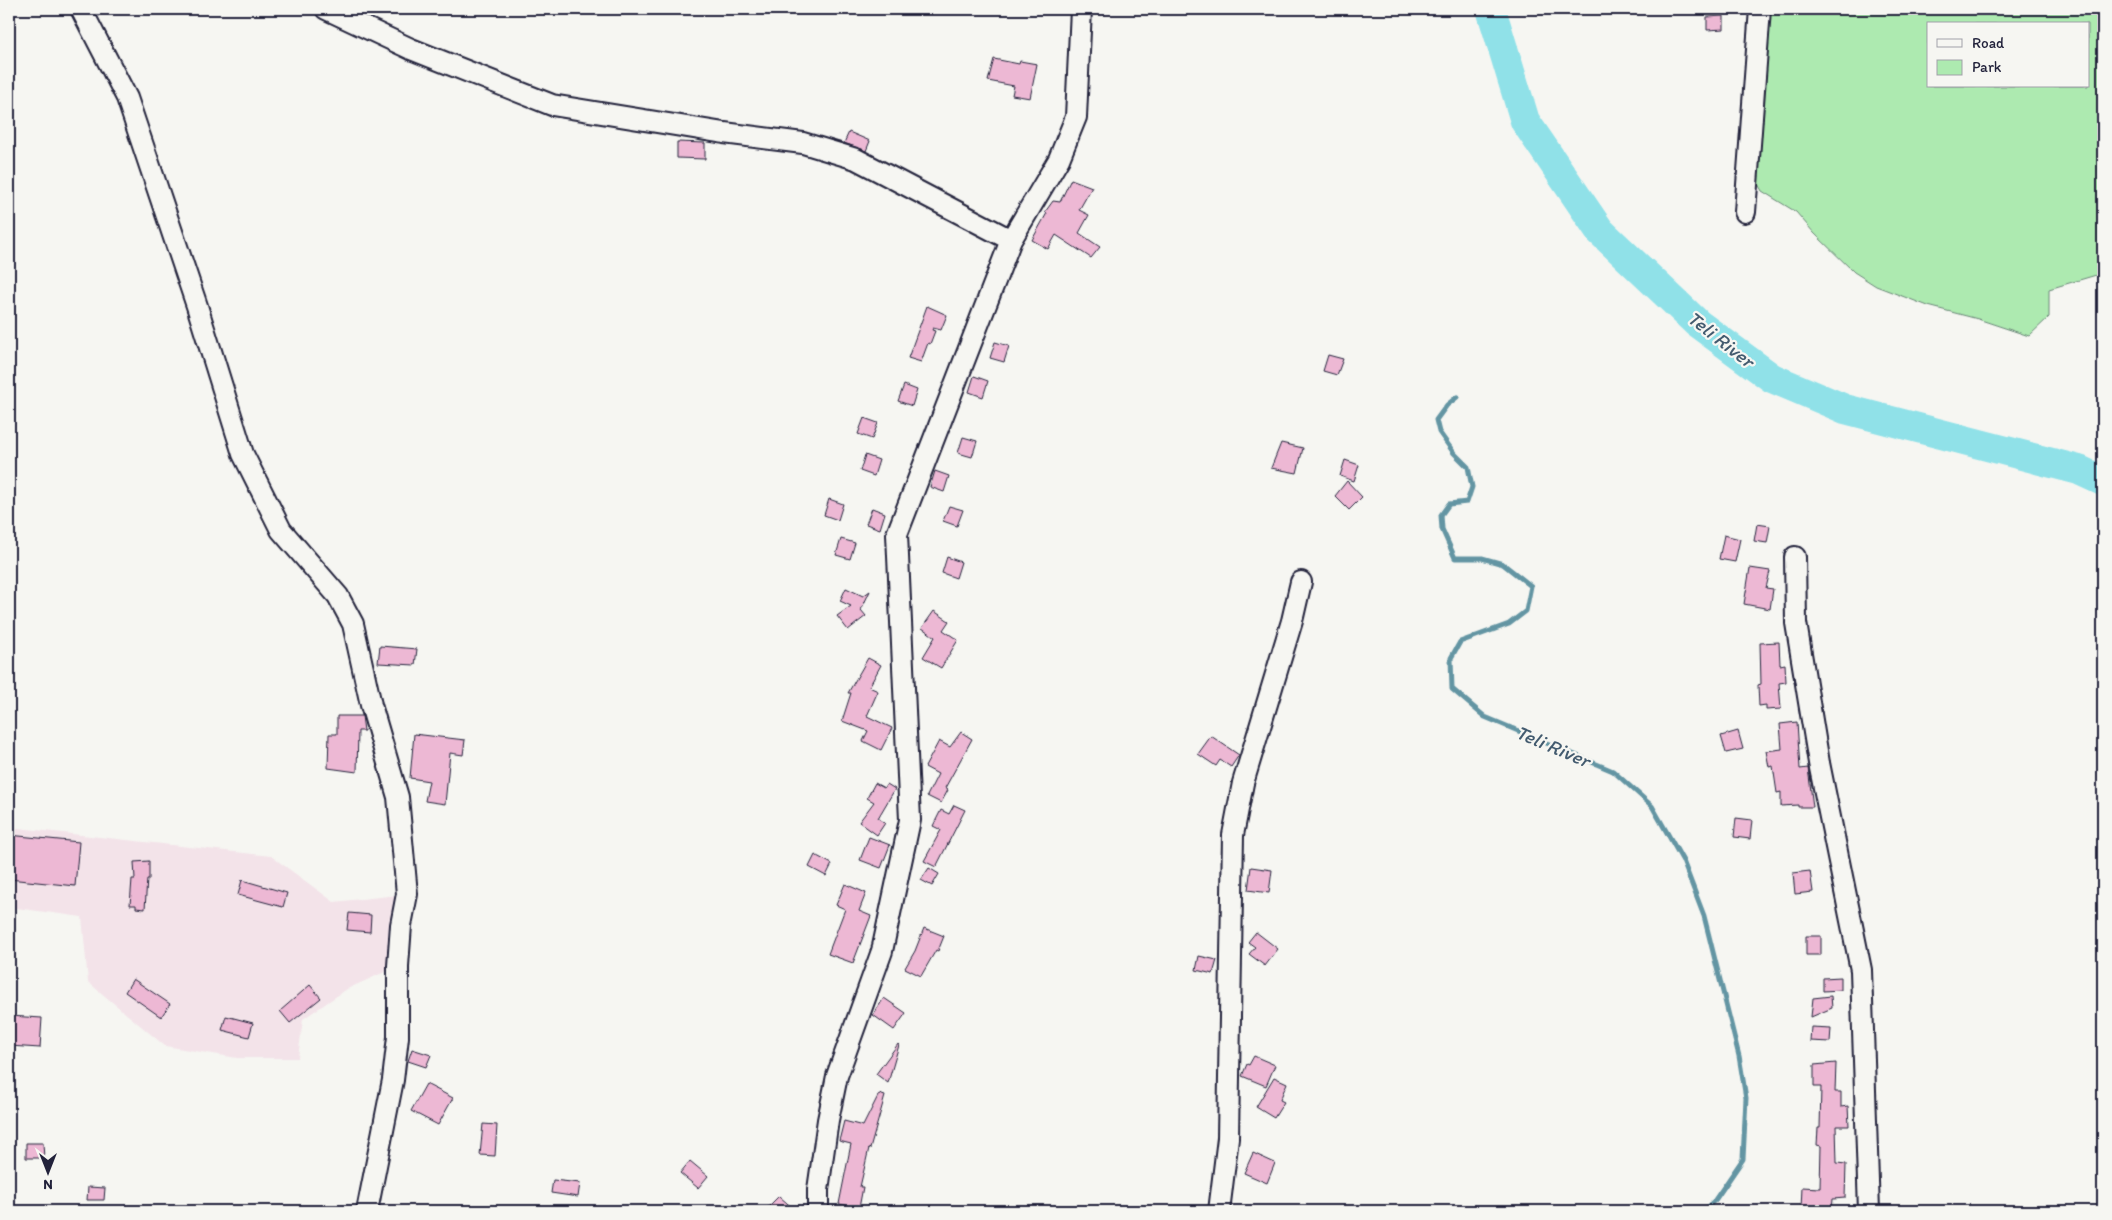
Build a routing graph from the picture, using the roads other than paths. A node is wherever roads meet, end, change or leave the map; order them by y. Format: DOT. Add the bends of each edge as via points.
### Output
graph roads {
  1 [pos="81,9"];
  2 [pos="326,9"];
  3 [pos="1081,9"];
  4 [pos="1760,9"];
  5 [pos="1746,212"];
  6 [pos="1011,240"];
  7 [pos="1795,557"];
  8 [pos="1301,582"];
  9 [pos="367,1211"];
  10 [pos="818,1211"];
  11 [pos="1219,1211"];
  12 [pos="1869,1211"];
  1 -- 9 [label="street" via="127,98 243,454 281,530 338,596 353,624 371,704 398,797 406,894 398,966 398,1037 393,1080"];
  2 -- 6 [label="street" via="552,105 724,133 803,142 856,159"];
  3 -- 6 [label="street" via="1076,118 1059,158"];
  4 -- 5 [label="street"];
  6 -- 10 [label="street" via="897,534 910,820 882,951 837,1076 819,1181"];
  7 -- 12 [label="street" via="1796,623 1819,763 1862,970"];
  8 -- 11 [label="street" via="1244,783 1233,835 1228,1138"];
}
